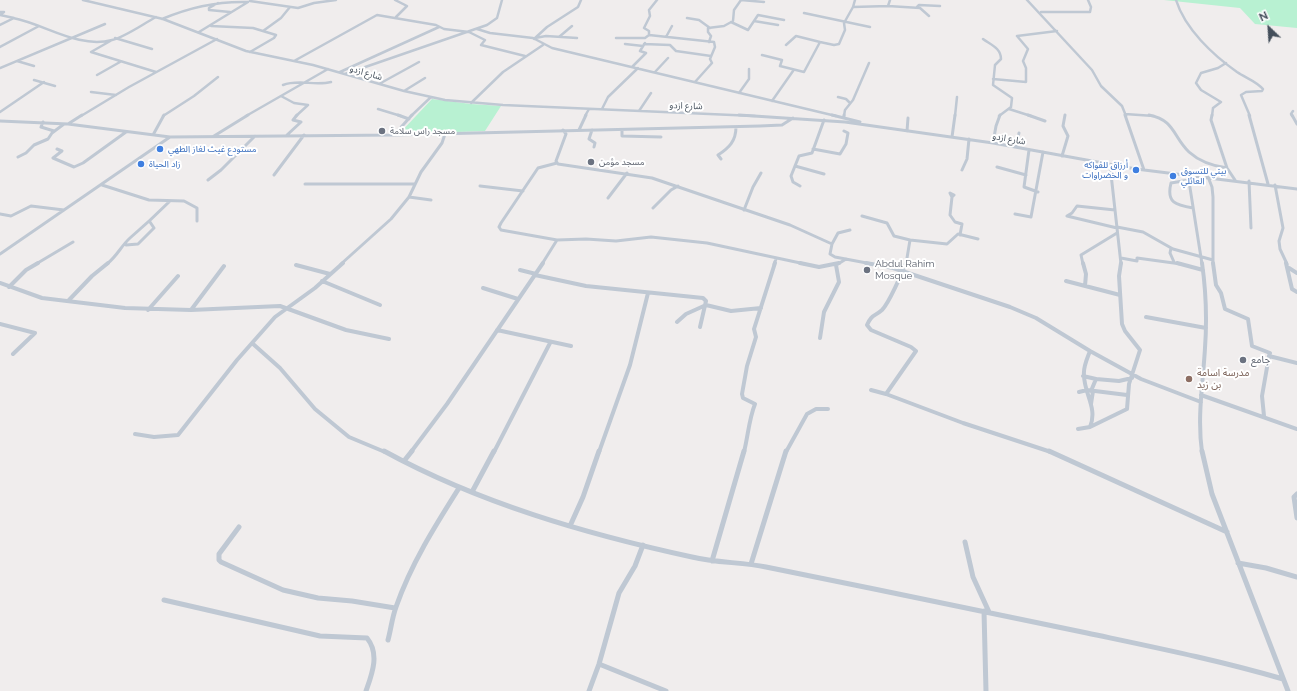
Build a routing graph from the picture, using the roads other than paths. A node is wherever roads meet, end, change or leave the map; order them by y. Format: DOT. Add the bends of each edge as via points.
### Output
graph roads {
  1 [pos="83,0"];
  2 [pos="336,0"];
  3 [pos="395,0"];
  4 [pos="502,0"];
  5 [pos="581,0"];
  6 [pos="657,0"];
  7 [pos="855,0"];
  8 [pos="890,0"];
  9 [pos="1027,0"];
  10 [pos="1088,0"];
  11 [pos="1176,0"];
  12 [pos="89,1"];
  13 [pos="230,1"];
  14 [pos="249,1"];
  15 [pos="764,2"];
  16 [pos="218,3"];
  17 [pos="888,6"];
  18 [pos="940,6"];
  19 [pos="290,7"];
  20 [pos="853,7"];
  21 [pos="917,8"];
  22 [pos="0,12"];
  23 [pos="231,12"];
  24 [pos="1041,12"];
  25 [pos="804,13"];
  26 [pos="929,16"];
  27 [pos="156,17"];
  28 [pos="396,17"];
  29 [pos="13,18"];
  30 [pos="687,18"];
  31 [pos="161,19"];
  32 [pos="784,20"];
  33 [pos="754,21"];
  34 [pos="731,22"];
  35 [pos="845,22"];
  36 [pos="105,24"];
  37 [pos="0,25"];
  38 [pos="778,25"];
  39 [pos="39,26"];
  40 [pos="211,26"];
  41 [pos="572,26"];
  42 [pos="672,26"];
  43 [pos="439,27"];
  44 [pos="870,27"];
  45 [pos="710,28"];
  46 [pos="477,30"];
  47 [pos="263,31"];
  48 [pos="1057,31"];
  49 [pos="199,32"];
  50 [pos="469,32"];
  51 [pos="649,35"];
  52 [pos="559,37"];
  53 [pos="666,37"];
  54 [pos="71,38"];
  55 [pos="534,38"];
  56 [pos="576,38"];
  57 [pos="616,38"];
  58 [pos="647,38"];
  59 [pos="114,39"];
  60 [pos="216,39"];
  61 [pos="983,39"];
  62 [pos="709,42"];
  63 [pos="820,42"];
  64 [pos="625,44"];
  65 [pos="543,45"];
  66 [pos="644,45"];
  67 [pos="786,45"];
  68 [pos="0,47"];
  69 [pos="152,49"];
  70 [pos="250,52"];
  71 [pos="185,53"];
  72 [pos="190,54"];
  73 [pos="762,55"];
  74 [pos="525,56"];
  75 [pos="711,56"];
  76 [pos="668,58"];
  77 [pos="18,61"];
  78 [pos="294,61"];
  79 [pos="120,62"];
  80 [pos="419,62"];
  81 [pos="869,63"];
  82 [pos="1226,63"];
  83 [pos="0,64"];
  84 [pos="5,66"];
  85 [pos="34,66"];
  86 [pos="632,67"];
  87 [pos="0,68"];
  88 [pos="638,68"];
  89 [pos="328,69"];
  90 [pos="749,69"];
  91 [pos="793,71"];
  92 [pos="156,72"];
  93 [pos="340,72"];
  94 [pos="655,72"];
  95 [pos="345,74"];
  96 [pos="97,75"];
  97 [pos="218,77"];
  98 [pos="425,78"];
  99 [pos="993,79"];
  100 [pos="34,80"];
  101 [pos="44,82"];
  102 [pos="331,82"];
  103 [pos="695,82"];
  104 [pos="302,84"];
  105 [pos="378,84"];
  106 [pos="283,85"];
  107 [pos="55,86"];
  108 [pos="404,91"];
  109 [pos="91,92"];
  110 [pos="651,93"];
  111 [pos="739,93"];
  112 [pos="116,95"];
  113 [pos="281,96"];
  114 [pos="431,97"];
  115 [pos="838,97"];
  116 [pos="957,97"];
  117 [pos="772,101"];
  118 [pos="471,103"];
  119 [pos="850,103"];
  120 [pos="378,109"];
  121 [pos="589,109"];
  122 [pos="602,109"];
  123 [pos="1009,109"];
  124 [pos="639,111"];
  125 [pos="1293,111"];
  126 [pos="0,112"];
  127 [pos="1125,114"];
  128 [pos="1065,115"];
  129 [pos="793,118"];
  130 [pos="844,118"];
  131 [pos="908,118"];
  132 [pos="409,119"];
  133 [pos="824,120"];
  134 [pos="0,121"];
  135 [pos="1045,121"];
  136 [pos="43,122"];
  137 [pos="66,124"];
  138 [pos="864,124"];
  139 [pos="1297,124"];
  140 [pos="736,127"];
  141 [pos="563,130"];
  142 [pos="579,130"];
  143 [pos="592,130"];
  144 [pos="622,130"];
  145 [pos="54,131"];
  146 [pos="844,131"];
  147 [pos="907,131"];
  148 [pos="127,132"];
  149 [pos="1019,133"];
  150 [pos="444,134"];
  151 [pos="153,135"];
  152 [pos="255,135"];
  153 [pos="287,135"];
  154 [pos="304,135"];
  155 [pos="394,135"];
  156 [pos="170,137"];
  157 [pos="214,137"];
  158 [pos="662,137"];
  159 [pos="952,137"];
  160 [pos="969,139"];
  161 [pos="993,143"];
  162 [pos="594,147"];
  163 [pos="1016,147"];
  164 [pos="57,149"];
  165 [pos="813,149"];
  166 [pos="1029,150"];
  167 [pos="1043,152"];
  168 [pos="1062,156"];
  169 [pos="18,157"];
  170 [pos="721,159"];
  171 [pos="557,163"];
  172 [pos="1110,165"];
  173 [pos="795,166"];
  174 [pos="997,167"];
  175 [pos="1227,168"];
  176 [pos="962,170"];
  177 [pos="1144,170"];
  178 [pos="627,173"];
  179 [pos="761,173"];
  180 [pos="824,174"];
  181 [pos="1026,174"];
  182 [pos="274,175"];
  183 [pos="1188,177"];
  184 [pos="1208,177"];
  185 [pos="208,180"];
  186 [pos="1235,180"];
  187 [pos="1249,182"];
  188 [pos="305,184"];
  189 [pos="414,184"];
  190 [pos="1268,184"];
  191 [pos="102,185"];
  192 [pos="1275,185"];
  193 [pos="480,186"];
  194 [pos="678,186"];
  195 [pos="800,186"];
  196 [pos="1297,188"];
  197 [pos="523,191"];
  198 [pos="1038,192"];
  199 [pos="409,197"];
  200 [pos="952,197"];
  201 [pos="608,198"];
  202 [pos="431,200"];
  203 [pos="170,201"];
  204 [pos="653,208"];
  205 [pos="1193,208"];
  206 [pos="64,210"];
  207 [pos="744,210"];
  208 [pos="1114,210"];
  209 [pos="0,214"];
  210 [pos="1015,214"];
  211 [pos="862,216"];
  212 [pos="197,221"];
  213 [pos="150,222"];
  214 [pos="1117,228"];
  215 [pos="1250,228"];
  216 [pos="850,230"];
  217 [pos="1118,233"];
  218 [pos="960,235"];
  219 [pos="978,239"];
  220 [pos="557,240"];
  221 [pos="910,240"];
  222 [pos="73,242"];
  223 [pos="832,244"];
  224 [pos="126,245"];
  225 [pos="1171,248"];
  226 [pos="0,254"];
  227 [pos="1201,256"];
  228 [pos="1120,258"];
  229 [pos="776,259"];
  230 [pos="847,259"];
  231 [pos="1214,260"];
  232 [pos="1174,262"];
  233 [pos="296,265"];
  234 [pos="836,265"];
  235 [pos="224,266"];
  236 [pos="1288,268"];
  237 [pos="520,270"];
  238 [pos="1203,270"];
  239 [pos="904,271"];
  240 [pos="1297,273"];
  241 [pos="330,274"];
  242 [pos="535,275"];
  243 [pos="178,276"];
  244 [pos="322,281"];
  245 [pos="1066,281"];
  246 [pos="0,283"];
  247 [pos="1085,286"];
  248 [pos="9,287"];
  249 [pos="483,288"];
  250 [pos="1296,291"];
  251 [pos="648,293"];
  252 [pos="1120,295"];
  253 [pos="518,299"];
  254 [pos="69,300"];
  255 [pos="380,305"];
  256 [pos="706,305"];
  257 [pos="285,308"];
  258 [pos="761,308"];
  259 [pos="148,310"];
  260 [pos="191,310"];
  261 [pos="1146,317"];
  262 [pos="677,322"];
  263 [pos="0,324"];
  264 [pos="700,327"];
  265 [pos="1206,328"];
  266 [pos="497,330"];
  267 [pos="820,338"];
  268 [pos="389,339"];
  269 [pos="550,343"];
  270 [pos="252,344"];
  271 [pos="571,346"];
  272 [pos="1090,351"];
  273 [pos="13,354"];
  274 [pos="1269,356"];
  275 [pos="1297,363"];
  276 [pos="1083,376"];
  277 [pos="1133,377"];
  278 [pos="1096,379"];
  279 [pos="871,390"];
  280 [pos="1090,391"];
  281 [pos="1079,392"];
  282 [pos="886,394"];
  283 [pos="1127,395"];
  284 [pos="1201,395"];
  285 [pos="1201,402"];
  286 [pos="828,409"];
  287 [pos="1264,416"];
  288 [pos="1090,427"];
  289 [pos="1078,428"];
  290 [pos="1297,429"];
  291 [pos="135,434"];
  292 [pos="404,461"];
  293 [pos="459,488"];
  294 [pos="472,492"];
  295 [pos="1297,494"];
  296 [pos="1297,518"];
  297 [pos="570,526"];
  298 [pos="239,527"];
  299 [pos="1227,532"];
  300 [pos="965,542"];
  301 [pos="643,545"];
  302 [pos="712,561"];
  303 [pos="1238,563"];
  304 [pos="751,564"];
  305 [pos="1297,577"];
  306 [pos="164,600"];
  307 [pos="396,608"];
  308 [pos="987,612"];
  309 [pos="388,640"];
  310 [pos="599,664"];
  311 [pos="1284,679"];
  312 [pos="366,691"];
  313 [pos="589,691"];
  314 [pos="666,691"];
  315 [pos="986,691"];
  316 [pos="1288,691"];
  1 -- 12 [label="street, شارع ازدو"];
  2 -- 19 [label="street" via="301,8"];
  3 -- 28 [label="street" via="407,6"];
  4 -- 46 [label="street" via="497,18"];
  5 -- 55 [label="street" via="578,7"];
  6 -- 51 [label="street" via="649,10 650,16 644,28 649,31"];
  7 -- 20 [label="street"];
  8 -- 17 [label="street"];
  9 -- 24 [label="street"];
  10 -- 24 [label="street" via="1090,12"];
  11 -- 82 [label="street" via="1176,6 1188,24"];
  12 -- 27 [label="street, شارع ازدو"];
  13 -- 14 [label="street"];
  13 -- 16 [label="street"];
  14 -- 19 [label="street"];
  14 -- 23 [label="street"];
  15 -- 34 [label="street" via="741,0 734,10 734,19"];
  16 -- 23 [label="street" via="208,10"];
  16 -- 31 [label="street" via="208,2"];
  17 -- 20 [label="street"];
  17 -- 21 [label="street"];
  18 -- 21 [label="street"];
  19 -- 47 [label="street" via="281,18"];
  20 -- 35 [label="street"];
  21 -- 26 [label="street"];
  22 -- 29 [label="street" via="4,12 0,15"];
  23 -- 40 [label="street"];
  24 -- 48 [label="street"];
  25 -- 35 [label="street"];
  27 -- 31 [label="street, شارع ازدو"];
  27 -- 59 [label="street"];
  28 -- 43 [label="street"];
  28 -- 78 [label="street" via="377,15"];
  29 -- 37 [label="street"];
  29 -- 39 [label="street"];
  30 -- 45 [label="street" via="699,20"];
  31 -- 49 [label="street, شارع ازدو"];
  32 -- 33 [label="street" via="759,14"];
  33 -- 34 [label="street" via="747,30"];
  33 -- 38 [label="street"];
  34 -- 45 [label="street"];
  35 -- 44 [label="street"];
  35 -- 63 [label="street" via="845,30 838,45"];
  36 -- 54 [label="street"];
  39 -- 54 [label="street"];
  39 -- 68 [label="street"];
  40 -- 47 [label="street"];
  40 -- 49 [label="street"];
  41 -- 52 [label="street"];
  42 -- 53 [label="street"];
  43 -- 50 [label="street"];
  43 -- 93 [label="street"];
  45 -- 62 [label="street"];
  46 -- 50 [label="street"];
  46 -- 55 [label="street"];
  47 -- 70 [label="street" via="274,34 275,37"];
  48 -- 99 [label="street" via="1017,36 1028,49 1023,61 1026,82"];
  48 -- 127 [label="street" via="1092,70 1101,86 1122,106"];
  49 -- 60 [label="street, شارع ازدو"];
  50 -- 74 [label="street" via="485,40 481,46"];
  50 -- 95 [label="street"];
  51 -- 53 [label="street"];
  51 -- 58 [label="street"];
  52 -- 55 [label="street"];
  52 -- 56 [label="street"];
  53 -- 62 [label="street"];
  54 -- 59 [label="street" via="91,41"];
  54 -- 77 [label="street"];
  55 -- 65 [label="street"];
  57 -- 58 [label="street"];
  58 -- 66 [label="street"];
  59 -- 69 [label="street"];
  59 -- 79 [label="street" via="91,52"];
  60 -- 70 [label="street, شارع ازدو"];
  60 -- 72 [label="street"];
  61 -- 99 [label="street" via="995,46 1001,55 1001,59 995,64"];
  62 -- 75 [label="street" via="716,45"];
  63 -- 67 [label="street" via="796,36"];
  63 -- 91 [label="street" via="804,72"];
  64 -- 66 [label="street"];
  65 -- 74 [label="street"];
  65 -- 86 [label="street"];
  66 -- 75 [label="street" via="670,46 676,51"];
  66 -- 86 [label="street" via="640,51 646,53"];
  70 -- 78 [label="street, شارع ازدو"];
  71 -- 72 [label="street"];
  72 -- 92 [label="street"];
  73 -- 91 [label="street" via="782,60 781,67"];
  74 -- 118 [label="street" via="503,72"];
  75 -- 103 [label="street" via="712,63"];
  76 -- 94 [label="street"];
  77 -- 84 [label="street"];
  77 -- 85 [label="street"];
  78 -- 89 [label="street, شارع ازدو"];
  79 -- 92 [label="street"];
  79 -- 96 [label="street"];
  80 -- 105 [label="street"];
  81 -- 119 [label="street"];
  82 -- 175 [label="street" via="1201,74 1196,83 1206,94 1221,102 1214,108 1211,116"];
  82 -- 190 [label="street" via="1264,89 1262,92 1246,92 1240,95 1246,102 1246,110 1256,135"];
  83 -- 84 [label="street"];
  84 -- 87 [label="street"];
  86 -- 88 [label="street"];
  88 -- 94 [label="street"];
  88 -- 122 [label="street" via="608,97"];
  89 -- 93 [label="street, شارع ازدو"];
  89 -- 104 [label="street"];
  90 -- 111 [label="street" via="750,79"];
  91 -- 117 [label="street"];
  92 -- 112 [label="street"];
  93 -- 95 [label="street, شارع ازدو"];
  94 -- 103 [label="street"];
  95 -- 105 [label="street, شارع ازدو"];
  97 -- 151 [label="street" via="194,96 164,114"];
  98 -- 108 [label="street"];
  99 -- 123 [label="street" via="995,87 1012,98 1013,103"];
  100 -- 101 [label="street"];
  101 -- 107 [label="street"];
  101 -- 126 [label="street"];
  102 -- 104 [label="street" via="320,85"];
  103 -- 111 [label="street"];
  104 -- 106 [label="street" via="290,82"];
  104 -- 113 [label="street"];
  105 -- 108 [label="street, شارع ازدو"];
  108 -- 114 [label="street, شارع ازدو"];
  109 -- 112 [label="street"];
  110 -- 124 [label="street"];
  111 -- 117 [label="street"];
  112 -- 137 [label="street"];
  113 -- 153 [label="street" via="294,103 308,105 293,118 301,122"];
  113 -- 157 [label="street"];
  114 -- 118 [label="street, شارع ازدو"];
  114 -- 132 [label="street"];
  115 -- 119 [label="street"];
  116 -- 159 [label="street"];
  117 -- 130 [label="street"];
  118 -- 121 [label="street, شارع ازدو"];
  119 -- 130 [label="street" via="845,110"];
  120 -- 132 [label="street"];
  121 -- 122 [label="street, شارع ازدو"];
  121 -- 142 [label="street"];
  122 -- 124 [label="street, شارع ازدو"];
  123 -- 135 [label="street"];
  123 -- 161 [label="street" via="1000,115"];
  124 -- 129 [label="street, شارع ازدو"];
  125 -- 139 [label="street" via="1291,114"];
  127 -- 175 [label="street" via="1160,118 1171,125 1189,153 1207,164"];
  127 -- 177 [label="street"];
  128 -- 168 [label="street" via="1063,126 1068,136"];
  129 -- 133 [label="street, شارع ازدو"];
  129 -- 140 [label="street" via="782,125"];
  130 -- 138 [label="street"];
  131 -- 147 [label="street"];
  132 -- 155 [label="street"];
  133 -- 138 [label="street, شارع ازدو"];
  133 -- 165 [label="street"];
  134 -- 136 [label="street"];
  136 -- 137 [label="street"];
  136 -- 145 [label="street" via="42,129"];
  137 -- 145 [label="street"];
  137 -- 148 [label="street"];
  138 -- 147 [label="street, شارع ازدو"];
  140 -- 144 [label="street"];
  140 -- 170 [label="street" via="734,140 718,155"];
  141 -- 142 [label="street"];
  141 -- 150 [label="street"];
  141 -- 171 [label="street" via="566,134"];
  142 -- 143 [label="street"];
  143 -- 144 [label="street"];
  143 -- 162 [label="street" via="589,139 595,143"];
  144 -- 158 [label="street" via="622,136"];
  145 -- 169 [label="street" via="48,139 34,145"];
  146 -- 165 [label="street" via="848,133 840,154"];
  147 -- 159 [label="street, شارع ازدو"];
  148 -- 151 [label="street"];
  148 -- 164 [label="street" via="72,167 53,158 62,151"];
  149 -- 163 [label="street"];
  150 -- 155 [label="street"];
  150 -- 189 [label="street" via="442,143"];
  151 -- 156 [label="street"];
  152 -- 153 [label="street"];
  152 -- 157 [label="street"];
  152 -- 185 [label="street"];
  153 -- 154 [label="street"];
  154 -- 155 [label="street"];
  154 -- 182 [label="street"];
  156 -- 157 [label="street"];
  156 -- 191 [label="street"];
  159 -- 160 [label="street, شارع ازدو"];
  160 -- 161 [label="street, شارع ازدو"];
  160 -- 176 [label="street" via="967,159"];
  161 -- 163 [label="street, شارع ازدو"];
  163 -- 166 [label="street, شارع ازدو"];
  165 -- 173 [label="street" via="810,154 800,155"];
  166 -- 167 [label="street, شارع ازدو"];
  166 -- 181 [label="street"];
  167 -- 168 [label="street, شارع ازدو"];
  167 -- 198 [label="street"];
  168 -- 172 [label="street, شارع ازدو"];
  171 -- 178 [label="street"];
  171 -- 197 [label="street" via="539,167"];
  172 -- 177 [label="street, شارع ازدو"];
  172 -- 208 [label="street"];
  173 -- 180 [label="street"];
  173 -- 195 [label="street" via="791,180"];
  174 -- 181 [label="street"];
  175 -- 186 [label="street"];
  177 -- 183 [label="street, شارع ازدو"];
  178 -- 194 [label="street"];
  178 -- 201 [label="street"];
  179 -- 207 [label="street"];
  181 -- 198 [label="street" via="1024,188"];
  183 -- 184 [label="street, شارع ازدو"];
  183 -- 205 [label="street"];
  183 -- 205 [label="street" via="1171,183 1171,200 1176,204"];
  184 -- 186 [label="street, شارع ازدو"];
  184 -- 231 [label="street" via="1213,197"];
  186 -- 187 [label="street, شارع ازدو"];
  187 -- 190 [label="street, شارع ازدو"];
  187 -- 215 [label="street"];
  188 -- 189 [label="street"];
  189 -- 199 [label="street"];
  190 -- 192 [label="street, شارع ازدو"];
  191 -- 203 [label="street" via="149,200"];
  191 -- 206 [label="street"];
  192 -- 196 [label="street, شارع ازدو"];
  192 -- 236 [label="street" via="1283,228 1279,241 1280,249"];
  193 -- 197 [label="street"];
  194 -- 204 [label="street"];
  194 -- 207 [label="street"];
  197 -- 220 [label="street" via="500,228"];
  198 -- 210 [label="street" via="1031,217"];
  199 -- 202 [label="street"];
  199 -- 241 [label="street" via="391,218"];
  200 -- 218 [label="street" via="950,215 955,222 962,224"];
  203 -- 212 [label="street" via="186,201 196,207"];
  203 -- 213 [label="street"];
  205 -- 227 [label="street"];
  206 -- 209 [label="street" via="31,206 12,216"];
  206 -- 226 [label="street"];
  207 -- 223 [label="street"];
  208 -- 214 [label="street"];
  208 -- 214 [label="street" via="1077,206 1067,216"];
  211 -- 221 [label="street" via="887,223 894,236"];
  213 -- 224 [label="street" via="133,234"];
  213 -- 224 [label="street" via="154,228 138,244"];
  214 -- 217 [label="street"];
  214 -- 225 [label="street" via="1143,232"];
  216 -- 223 [label="street" via="838,233"];
  217 -- 228 [label="street"];
  217 -- 247 [label="street" via="1081,255 1086,274"];
  218 -- 219 [label="street"];
  218 -- 221 [label="street" via="956,235 947,244"];
  220 -- 229 [label="street" via="616,241 662,238 706,243"];
  220 -- 242 [label="street"];
  221 -- 239 [label="street"];
  222 -- 248 [label="street" via="26,270"];
  223 -- 230 [label="street" via="830,254"];
  224 -- 254 [label="street"];
  225 -- 227 [label="street"];
  225 -- 232 [label="street" via="1170,253"];
  227 -- 231 [label="street"];
  227 -- 238 [label="street"];
  228 -- 232 [label="street"];
  228 -- 252 [label="street"];
  229 -- 234 [label="street" via="819,267"];
  229 -- 258 [label="street"];
  230 -- 234 [label="street"];
  230 -- 239 [label="street"];
  231 -- 274 [label="street" via="1216,285 1225,309 1248,319 1251,344 1270,353"];
  232 -- 238 [label="street"];
  233 -- 241 [label="street"];
  234 -- 267 [label="street" via="839,282 824,312"];
  235 -- 260 [label="street"];
  236 -- 240 [label="street"];
  236 -- 250 [label="street"];
  237 -- 242 [label="street"];
  238 -- 265 [label="street"];
  239 -- 272 [label="street" via="1024,313"];
  239 -- 282 [label="street" via="882,310 871,316 866,325 871,330 916,351"];
  241 -- 244 [label="street"];
  242 -- 251 [label="street" via="586,286"];
  242 -- 253 [label="street"];
  243 -- 259 [label="street"];
  244 -- 255 [label="street"];
  244 -- 257 [label="street"];
  245 -- 247 [label="street"];
  246 -- 248 [label="street"];
  247 -- 252 [label="street"];
  248 -- 254 [label="street" via="42,298"];
  249 -- 253 [label="street"];
  251 -- 256 [label="street" via="703,298"];
  251 -- 297 [label="street" via="630,365 583,497"];
  252 -- 277 [label="street" via="1123,327 1140,350"];
  253 -- 266 [label="street"];
  254 -- 259 [label="street"];
  256 -- 258 [label="street" via="731,311"];
  256 -- 262 [label="street" via="684,314"];
  256 -- 264 [label="street"];
  257 -- 260 [label="street" via="259,306"];
  257 -- 268 [label="street" via="346,330"];
  257 -- 270 [label="street"];
  258 -- 302 [label="street" via="754,329 756,337 742,394 743,398 755,404 750,416 749,434"];
  259 -- 260 [label="street"];
  261 -- 265 [label="street"];
  263 -- 273 [label="street" via="35,333"];
  265 -- 284 [label="street"];
  266 -- 269 [label="street"];
  266 -- 292 [label="street" via="447,404"];
  269 -- 271 [label="street"];
  269 -- 294 [label="street"];
  270 -- 291 [label="street" via="178,435 154,437"];
  270 -- 292 [label="street" via="280,368 315,409 338,429 349,437"];
  272 -- 276 [label="street" via="1084,365"];
  272 -- 277 [label="street"];
  274 -- 275 [label="street"];
  274 -- 287 [label="street" via="1262,396"];
  276 -- 278 [label="street"];
  276 -- 280 [label="street"];
  277 -- 278 [label="street" via="1125,382"];
  277 -- 283 [label="street"];
  277 -- 285 [label="street"];
  278 -- 280 [label="street"];
  279 -- 282 [label="street"];
  280 -- 281 [label="street"];
  280 -- 283 [label="street"];
  280 -- 288 [label="street" via="1094,413"];
  282 -- 299 [label="street" via="963,423 1047,450"];
  283 -- 288 [label="street" via="1127,409"];
  284 -- 285 [label="street"];
  284 -- 287 [label="street"];
  285 -- 299 [label="street" via="1199,429 1203,459 1212,494"];
  286 -- 304 [label="street" via="816,409 802,420 790,445"];
  287 -- 290 [label="street"];
  288 -- 289 [label="street"];
  292 -- 293 [label="street"];
  293 -- 294 [label="street"];
  293 -- 307 [label="street" via="419,555"];
  294 -- 297 [label="street"];
  295 -- 296 [label="street" via="1294,497"];
  297 -- 301 [label="street"];
  298 -- 307 [label="street" via="219,554 221,562 283,590 318,598"];
  299 -- 303 [label="street"];
  300 -- 308 [label="street" via="973,577"];
  301 -- 302 [label="street"];
  301 -- 310 [label="street" via="635,566 619,593"];
  302 -- 304 [label="street"];
  303 -- 305 [label="street"];
  303 -- 311 [label="street"];
  304 -- 308 [label="street"];
  306 -- 312 [label="street" via="320,636 367,638 373,645 374,658"];
  307 -- 309 [label="street"];
  308 -- 311 [label="street" via="1231,664"];
  308 -- 315 [label="street"];
  310 -- 313 [label="street"];
  310 -- 314 [label="street"];
  311 -- 316 [label="street"];
}
